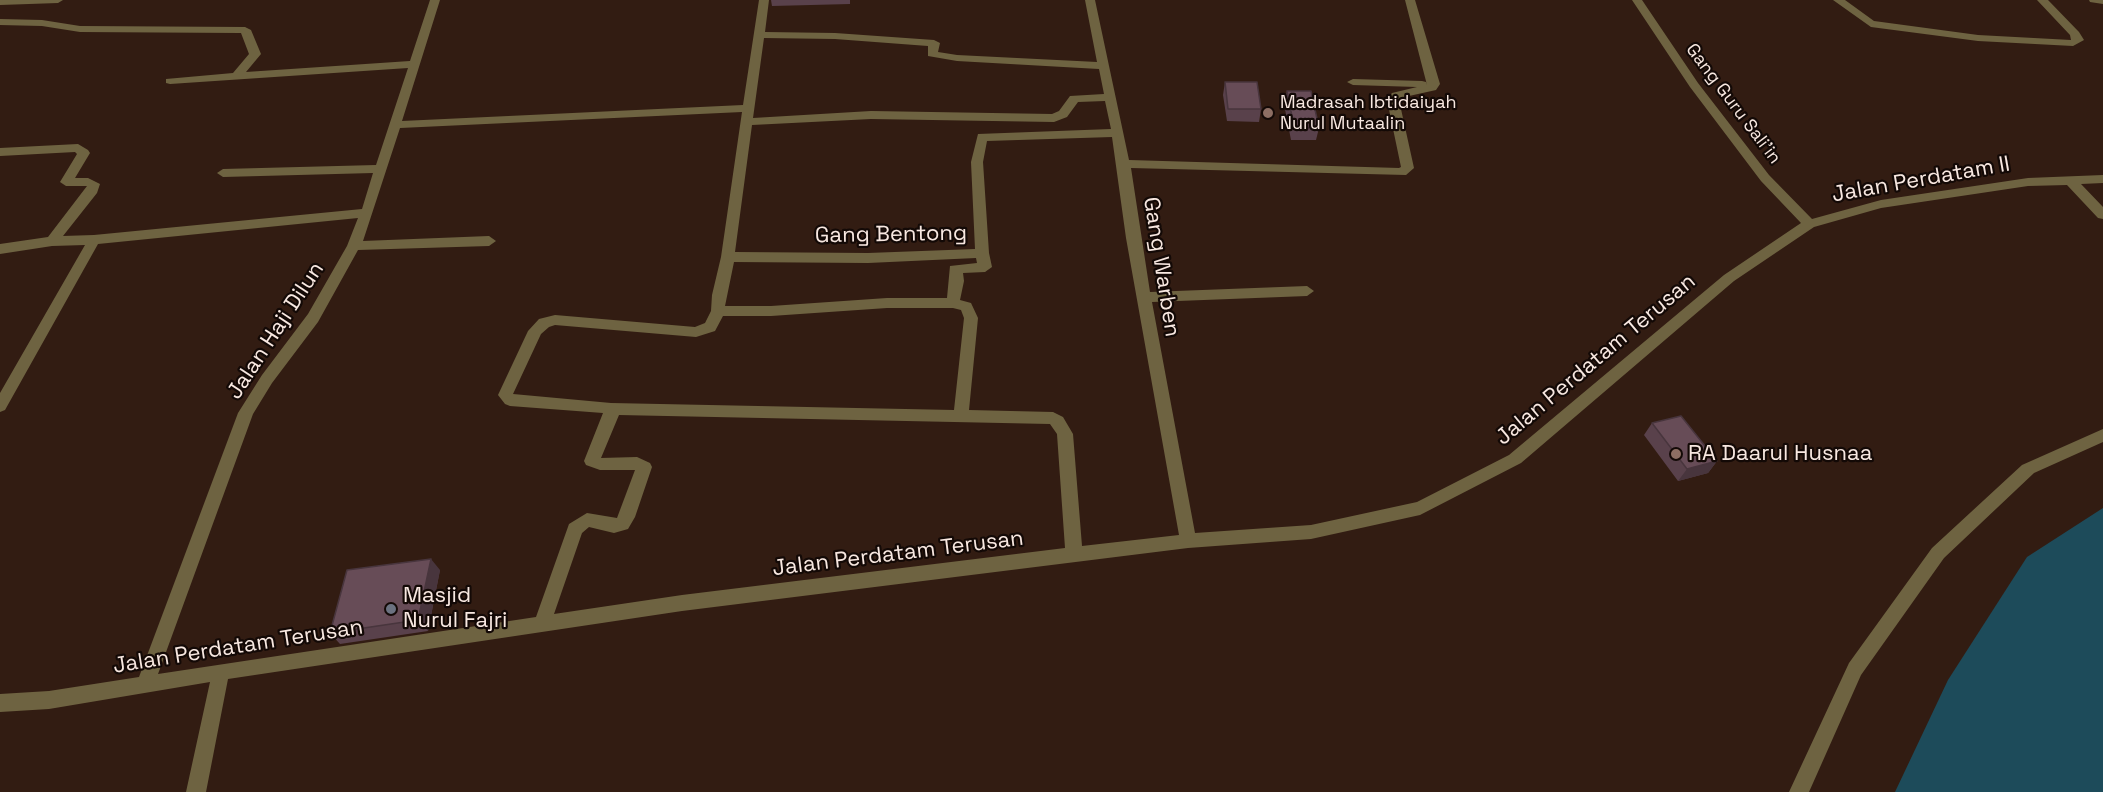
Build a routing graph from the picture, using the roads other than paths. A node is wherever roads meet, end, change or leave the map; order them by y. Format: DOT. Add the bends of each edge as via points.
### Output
graph roads {
  1 [pos="58,0"];
  2 [pos="435,0"];
  3 [pos="764,0"];
  4 [pos="1090,0"];
  5 [pos="1410,0"];
  6 [pos="1637,0"];
  7 [pos="1838,0"];
  8 [pos="2042,0"];
  9 [pos="2094,0"];
  10 [pos="2103,1"];
  11 [pos="0,2"];
  12 [pos="0,22"];
  13 [pos="758,35"];
  14 [pos="415,64"];
  15 [pos="1105,66"];
  16 [pos="237,76"];
  17 [pos="170,81"];
  18 [pos="1353,82"];
  19 [pos="1434,84"];
  20 [pos="1111,97"];
  21 [pos="747,115"];
  22 [pos="395,125"];
  23 [pos="1118,133"];
  24 [pos="0,152"];
  25 [pos="1124,164"];
  26 [pos="381,170"];
  27 [pos="223,174"];
  28 [pos="2069,179"];
  29 [pos="2103,179"];
  30 [pos="367,213"];
  31 [pos="2103,215"];
  32 [pos="1809,224"];
  33 [pos="94,240"];
  34 [pos="52,241"];
  35 [pos="489,241"];
  36 [pos="354,246"];
  37 [pos="0,249"];
  38 [pos="982,253"];
  39 [pos="728,257"];
  40 [pos="1729,278"];
  41 [pos="1307,291"];
  42 [pos="1144,297"];
  43 [pos="953,303"];
  44 [pos="718,311"];
  45 [pos="0,406"];
  46 [pos="610,409"];
  47 [pos="961,416"];
  48 [pos="2103,435"];
  49 [pos="1188,542"];
  50 [pos="1074,554"];
  51 [pos="542,625"];
  52 [pos="221,671"];
  53 [pos="145,684"];
  54 [pos="0,704"];
  55 [pos="196,792"];
  56 [pos="1799,792"];
  1 -- 11 [label="street"];
  2 -- 14 [label="street, Jalan Haji Dilun"];
  3 -- 13 [label="street"];
  4 -- 15 [label="street, Gang Warben"];
  5 -- 19 [label="street"];
  6 -- 32 [label="street, Gang Guru Sali'in" via="1732,136"];
  7 -- 8 [label="street" via="1871,24 1978,38 2073,43 2078,40"];
  9 -- 10 [label="street"];
  12 -- 16 [label="street" via="80,28 246,30 255,54"];
  13 -- 15 [label="street" via="934,43 932,54 957,58"];
  13 -- 21 [label="street"];
  14 -- 16 [label="street"];
  14 -- 22 [label="street, Jalan Haji Dilun"];
  15 -- 20 [label="street, Gang Warben"];
  16 -- 17 [label="street"];
  18 -- 19 [label="street"];
  19 -- 25 [label="street" via="1432,88 1396,95 1393,100 1408,168 1402,172"];
  20 -- 21 [label="street" via="1074,99 1063,114 1054,118"];
  20 -- 23 [label="street, Gang Warben"];
  21 -- 22 [label="street"];
  21 -- 39 [label="street"];
  22 -- 26 [label="street, Jalan Haji Dilun"];
  23 -- 25 [label="street, Gang Warben"];
  23 -- 38 [label="street, Gang Bentong" via="982,137 977,162"];
  24 -- 34 [label="street" via="78,148 84,153 66,182 94,184"];
  25 -- 42 [label="street, Gang Warben"];
  26 -- 27 [label="street"];
  26 -- 30 [label="street, Jalan Haji Dilun"];
  28 -- 29 [label="street, Jalan Perdatam II"];
  28 -- 31 [label="street"];
  28 -- 32 [label="street, Jalan Perdatam II" via="1881,204"];
  30 -- 33 [label="street"];
  30 -- 36 [label="street, Jalan Haji Dilun"];
  32 -- 40 [label="street, Jalan Perdatam II"];
  33 -- 34 [label="street"];
  33 -- 45 [label="street"];
  34 -- 37 [label="street"];
  35 -- 36 [label="street"];
  36 -- 53 [label="street, Jalan Haji Dilun" via="313,318 246,413"];
  38 -- 39 [label="street, Gang Bentong" via="868,258"];
  38 -- 43 [label="street" via="985,267 955,269"];
  39 -- 44 [label="street"];
  40 -- 49 [label="street, Jalan Perdatam Terusan" via="1515,459 1420,508 1311,532"];
  41 -- 42 [label="street"];
  42 -- 49 [label="street, Gang Warben"];
  43 -- 44 [label="street"];
  43 -- 47 [label="street" via="966,307 971,318"];
  44 -- 46 [label="street" via="710,327 696,332 555,321 544,323 535,331 506,398"];
  46 -- 47 [label="street"];
  46 -- 51 [label="street" via="611,416 592,461 644,467 622,524 587,520 574,529"];
  47 -- 50 [label="street" via="1048,417 1058,421 1065,434"];
  48 -- 56 [label="street" via="2028,469 1938,553 1855,669"];
  49 -- 50 [label="street, Jalan Perdatam Terusan"];
  50 -- 51 [label="street, Jalan Perdatam Terusan" via="682,603"];
  51 -- 52 [label="street, Jalan Perdatam Terusan"];
  52 -- 53 [label="street, Jalan Perdatam Terusan"];
  52 -- 55 [label="street"];
  53 -- 54 [label="street, Jalan Perdatam Terusan"];
}
